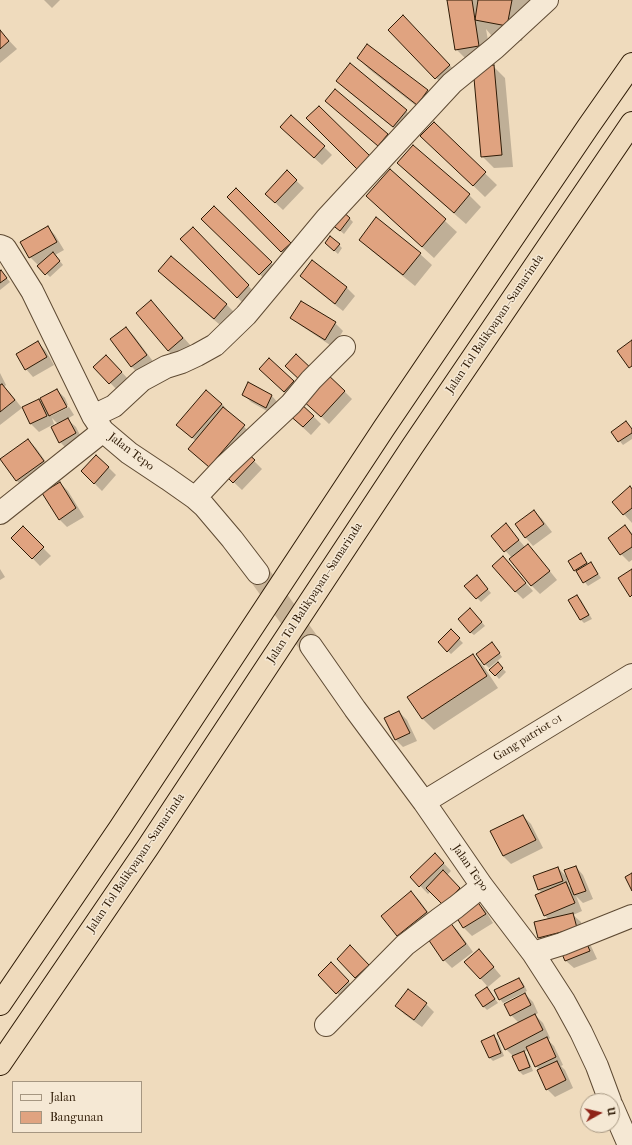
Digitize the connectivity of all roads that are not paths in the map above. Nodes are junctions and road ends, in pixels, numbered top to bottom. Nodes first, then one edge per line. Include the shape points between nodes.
1 (547, 0) edge
2 (632, 64) edge
3 (632, 123) edge
4 (0, 246) edge
5 (344, 347) dead end
6 (98, 423) junction
7 (195, 498) junction
8 (0, 513) edge
9 (258, 573) tunnel mouth
10 (311, 646) tunnel mouth
11 (632, 674) edge
12 (424, 802) junction
13 (482, 886) junction
14 (632, 916) edge
15 (533, 953) junction
16 (0, 1004) edge
17 (326, 1025) dead end
18 (0, 1064) edge
19 (607, 1093) edge
20 (620, 1123) edge
21 (630, 1145) edge

1 - 6 street via 496,48 452,83 326,219 246,315 215,345 197,356 166,367 142,380
2 - 16 highway via 384,428 120,828
3 - 18 highway, Jalan Tol Balikpapan–Samarinda via 412,446 148,847
4 - 6 street, Jalan Tepo via 5,248 40,304
5 - 7 street via 291,404
6 - 7 street, Jalan Tepo via 129,453
6 - 8 street
7 - 9 street, Jalan Tepo via 228,534
10 - 12 street, Jalan Tepo
11 - 12 street, Gang patriot 01
12 - 13 street, Jalan Tepo
13 - 15 street, Jalan Tepo
13 - 17 street via 405,945
14 - 15 street
15 - 19 street, Jalan Tepo via 582,1032
20 - 21 street

